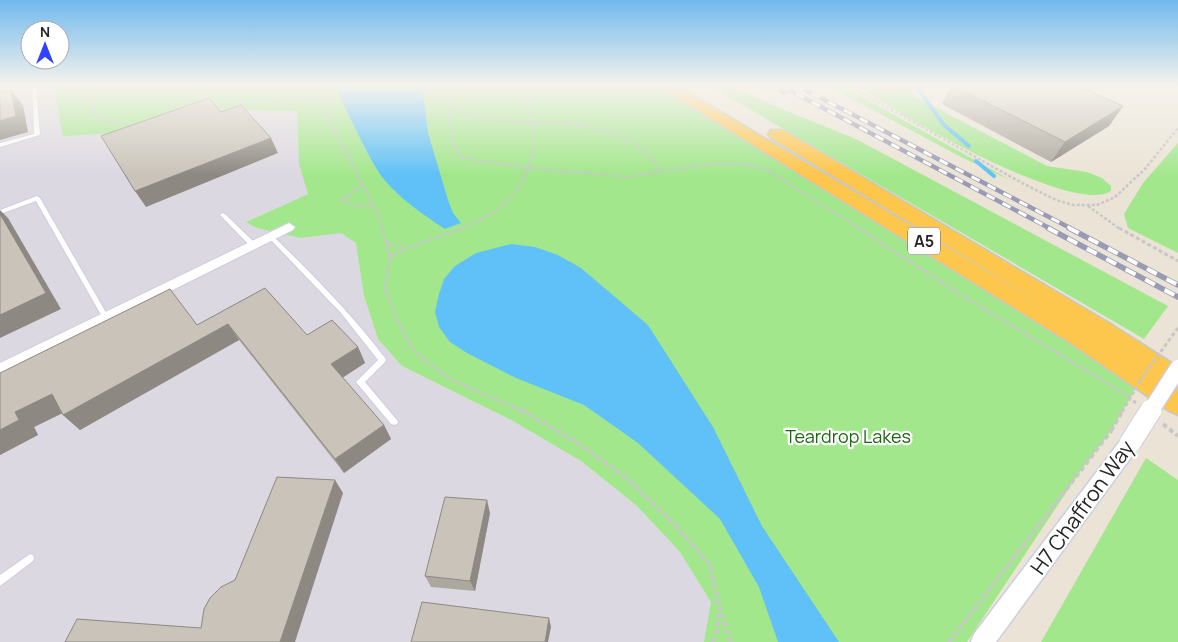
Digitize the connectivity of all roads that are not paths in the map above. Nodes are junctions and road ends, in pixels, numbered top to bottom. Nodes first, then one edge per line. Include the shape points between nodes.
1 (36, 115) edge
2 (714, 115) edge
3 (744, 115) edge
4 (0, 145) edge
5 (0, 212) edge
6 (223, 215) dead end
7 (289, 227) dead end
8 (270, 236) junction
9 (253, 245) junction
10 (106, 318) junction
11 (1178, 368) edge
12 (0, 370) edge
13 (1178, 379) edge
14 (1178, 404) edge
15 (394, 422) dead end
16 (30, 558) dead end
17 (0, 581) edge
18 (982, 642) edge

1 - 4 lane via 38,135
2 - 14 highway, A5 via 1071,333
3 - 13 highway, A5 via 858,181
5 - 10 lane via 37,198
6 - 9 lane
7 - 8 street
8 - 9 street
8 - 15 lane via 339,306 382,360 360,382
9 - 10 street
10 - 12 street
11 - 18 street, H7 Chaffron Way, bridge via 1130,443
16 - 17 lane

